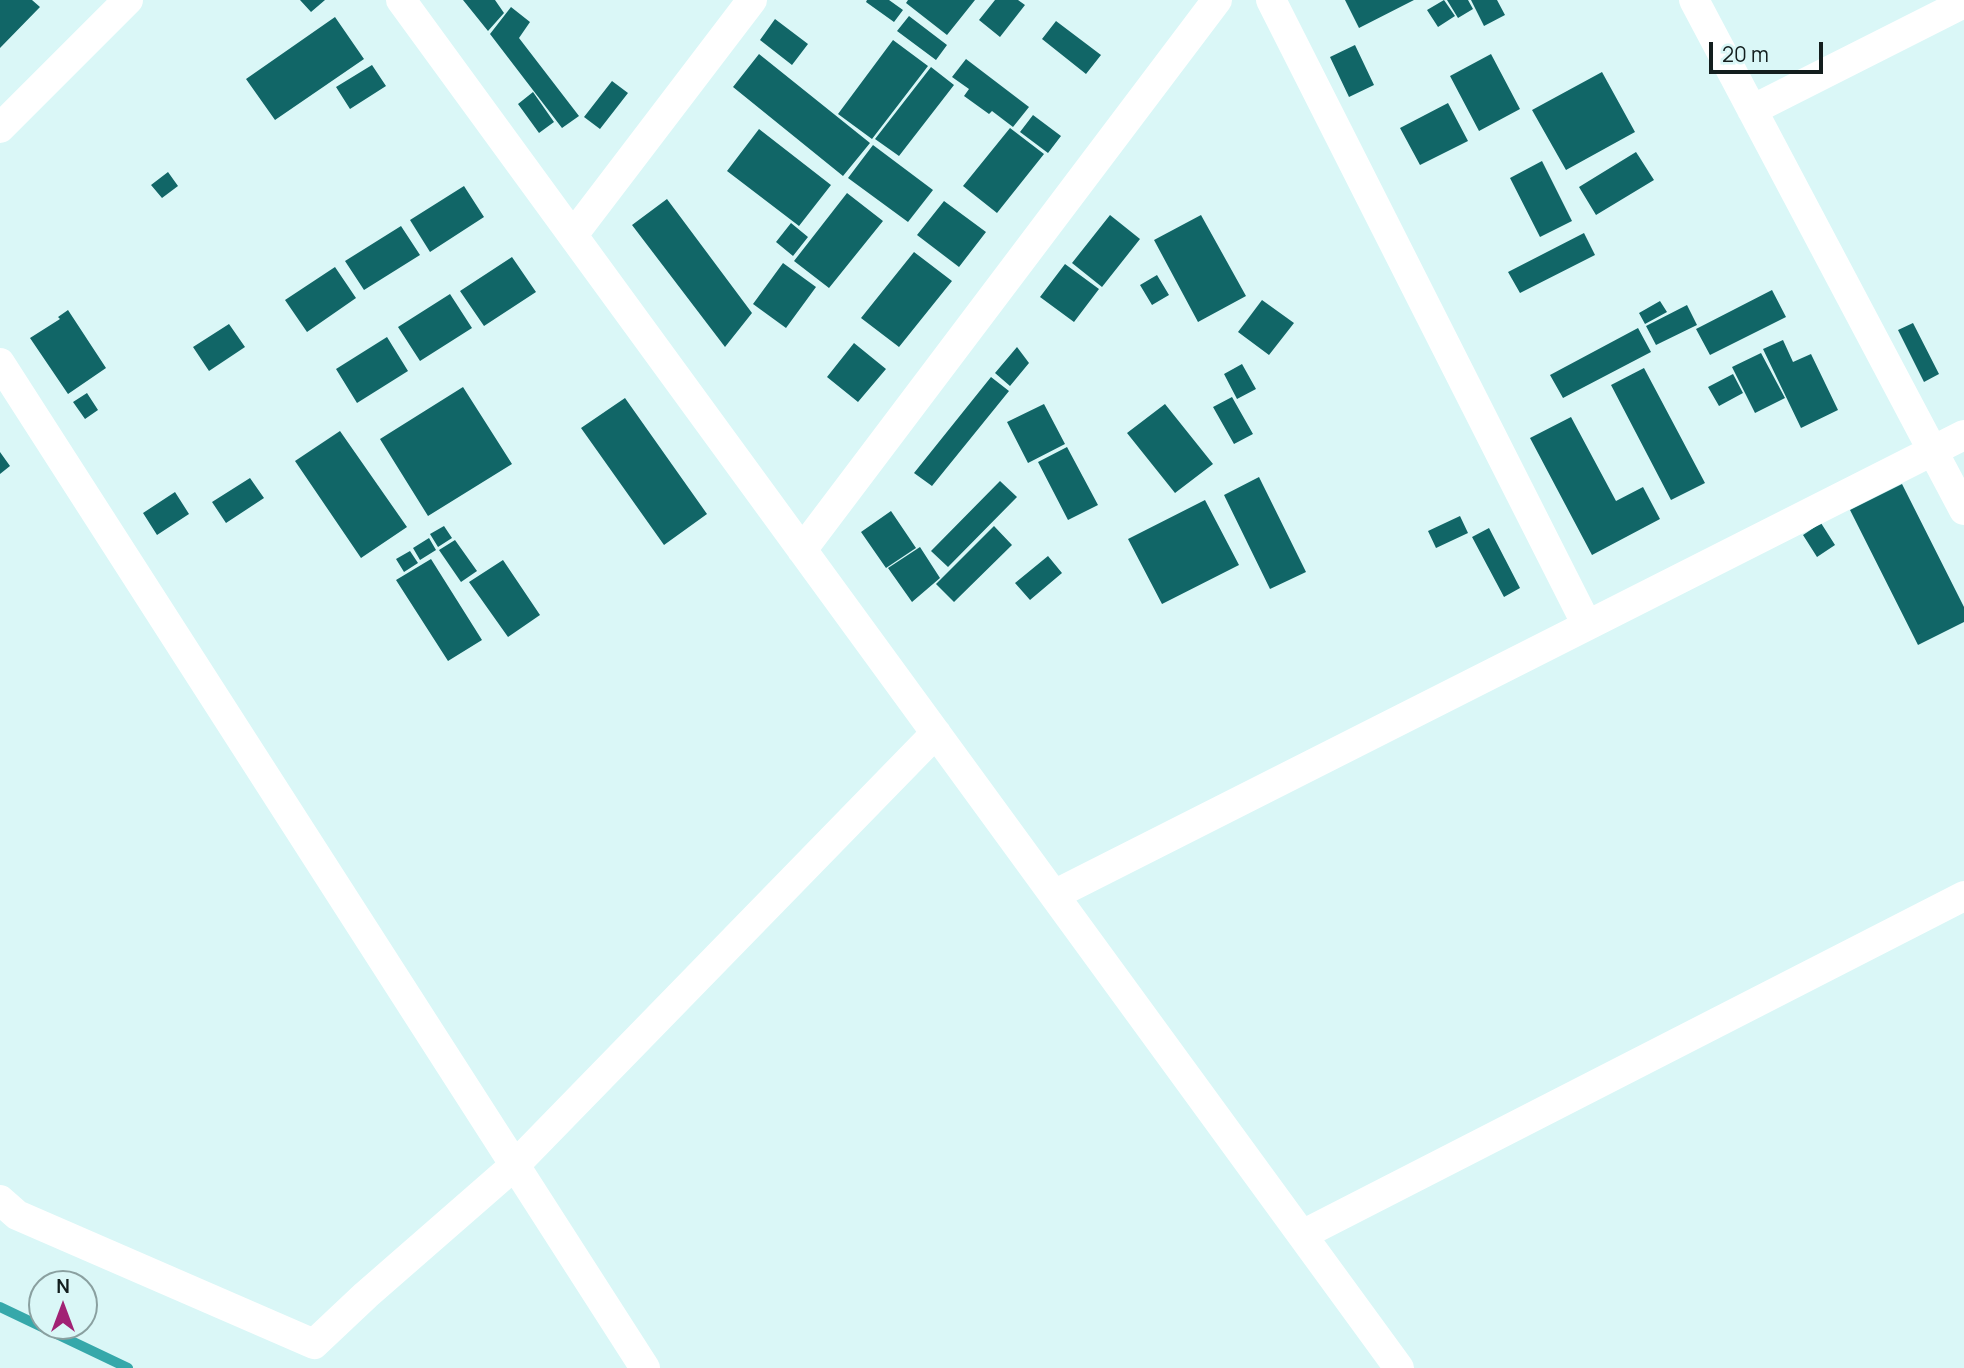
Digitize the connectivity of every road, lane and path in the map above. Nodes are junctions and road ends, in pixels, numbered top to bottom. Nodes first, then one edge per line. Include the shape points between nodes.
1 (128, 0) edge
2 (401, 0) edge
3 (752, 0) edge
4 (1217, 0) edge
5 (1270, 0) edge
6 (1694, 0) edge
7 (1964, 4) edge
8 (1752, 110) junction
9 (0, 128) edge
10 (573, 235) junction
11 (0, 363) edge
12 (1964, 435) edge
13 (1932, 451) junction
14 (1964, 510) edge
15 (802, 550) junction
16 (1587, 625) junction
17 (936, 733) junction
18 (1054, 895) junction
19 (1964, 896) edge
20 (515, 1165) junction
21 (0, 1200) edge
22 (1302, 1235) junction
23 (646, 1368) edge
24 (1399, 1368) edge

1 - 9 street
2 - 10 street
3 - 10 street
4 - 15 street
5 - 16 street
6 - 8 street
7 - 8 street
8 - 13 street
10 - 15 street
11 - 20 street
12 - 13 street
13 - 14 street
13 - 16 street
15 - 17 street
16 - 18 street
17 - 18 street
17 - 20 street
18 - 22 street
19 - 22 street
20 - 21 street via 314,1344 17,1215
20 - 23 street
22 - 24 street

